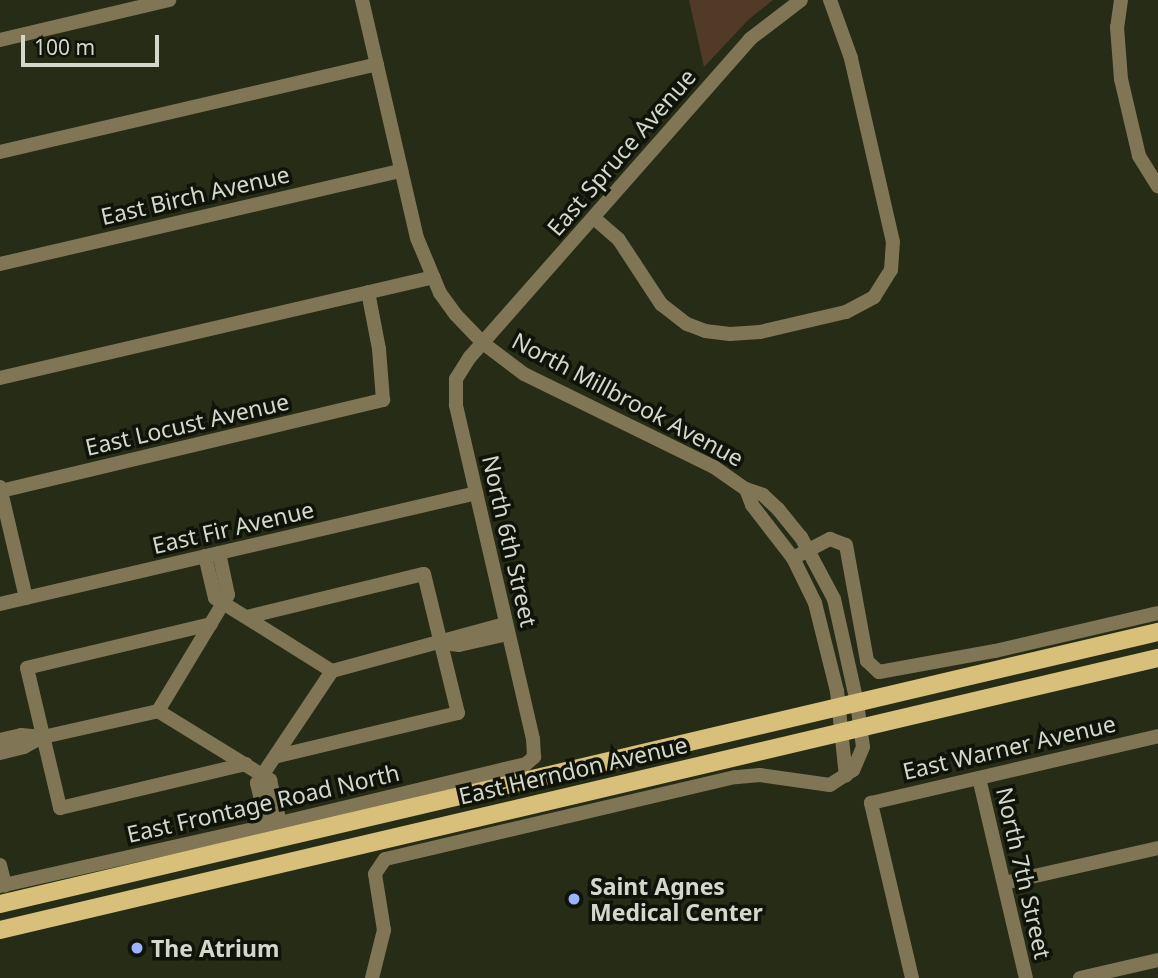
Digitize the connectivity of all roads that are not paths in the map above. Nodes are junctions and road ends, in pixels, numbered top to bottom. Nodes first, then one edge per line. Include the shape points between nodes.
1 (169, 0) edge
2 (362, 0) edge
3 (801, 0) edge
4 (830, 0) edge
5 (1121, 0) edge
6 (0, 40) edge
7 (377, 64) junction
8 (0, 152) edge
9 (401, 171) junction
10 (1158, 186) edge
11 (594, 218) junction
12 (0, 264) edge
13 (433, 277) junction
14 (368, 292) junction
15 (483, 343) junction
16 (0, 378) edge
17 (0, 489) edge
18 (746, 489) junction
19 (476, 493) junction
20 (808, 549) junction
21 (212, 555) junction
22 (793, 558) junction
23 (26, 598) junction
24 (0, 604) edge
25 (223, 604) junction
26 (1158, 613) edge
27 (247, 617) junction
28 (211, 624) junction
29 (506, 629) junction
30 (1158, 632) edge
31 (441, 643) junction
32 (1158, 658) edge
33 (332, 671) junction
34 (848, 705) junction
35 (158, 711) junction
36 (861, 727) junction
37 (842, 732) junction
38 (1158, 736) edge
39 (43, 737) junction
40 (0, 740) edge
41 (0, 753) edge
42 (277, 756) junction
43 (534, 757) joint
44 (246, 764) junction
45 (262, 774) junction
46 (846, 776) junction
47 (979, 778) junction
48 (274, 825) junction
49 (1158, 848) edge
50 (0, 865) edge
51 (1004, 883) junction
52 (2, 885) edge
53 (0, 904) edge
54 (0, 930) edge
55 (1158, 960) edge
56 (372, 978) edge
57 (912, 978) edge
58 (1026, 978) edge
59 (1080, 978) edge

1 - 6 street
2 - 7 street, North Millbrook Avenue
3 - 11 street, East Spruce Avenue via 750,39
4 - 11 street via 850,58 892,243 891,270 874,297 846,312 760,332 705,331 661,304 619,240
5 - 10 street via 1117,43 1121,79 1139,156
7 - 8 street
7 - 9 street, North Millbrook Avenue
9 - 12 street, East Birch Avenue
9 - 13 street, North Millbrook Avenue via 417,238
11 - 15 street, East Spruce Avenue
13 - 14 street
13 - 15 street, North Millbrook Avenue via 456,315
14 - 16 street
14 - 17 street, East Locust Avenue via 383,400
15 - 18 street, North Millbrook Avenue via 524,374 714,467
15 - 19 street, North 6th Street via 460,370 454,393
17 - 23 street
18 - 20 street, North Millbrook Avenue via 769,500
18 - 22 street, North Millbrook Avenue via 752,505
19 - 21 street, East Fir Avenue
19 - 29 street, North 6th Street
20 - 22 street
20 - 26 street via 830,539 846,545 867,662 879,672 995,652
20 - 34 street, North Millbrook Avenue via 834,599
21 - 23 street, East Fir Avenue
21 - 25 street via 215,598
22 - 34 street, North Millbrook Avenue via 821,619
23 - 24 street, East Fir Avenue
25 - 27 street
25 - 28 street
27 - 31 street via 425,574
27 - 33 street
28 - 35 street
28 - 39 street via 27,668
29 - 31 street via 457,635
29 - 43 street, North 6th Street via 534,739
30 - 34 main road, East Herndon Avenue
31 - 33 street
31 - 42 street via 458,713
32 - 36 main road, East Herndon Avenue
33 - 42 street
34 - 36 street, North Millbrook Avenue
34 - 37 street, North Millbrook Avenue
34 - 53 main road, East Herndon Avenue
35 - 39 street
35 - 44 street
36 - 37 main road, East Herndon Avenue
36 - 46 street, North Millbrook Avenue via 861,755
37 - 46 street, North Millbrook Avenue
37 - 54 main road, East Herndon Avenue
38 - 47 street, East Warner Avenue
39 - 40 street via 21,735
39 - 41 street
39 - 44 street via 60,808
42 - 45 street
43 - 48 street, East Frontage Road North via 526,764
44 - 45 street
45 - 48 street via 270,780
46 - 56 street via 825,785 760,775 735,777 385,859 377,867 384,930
47 - 51 street, North 7th Street
47 - 57 street, East Warner Avenue via 872,803
48 - 52 street, East Frontage Road North
49 - 51 street
50 - 52 street
51 - 58 street, North 7th Street
55 - 59 street

